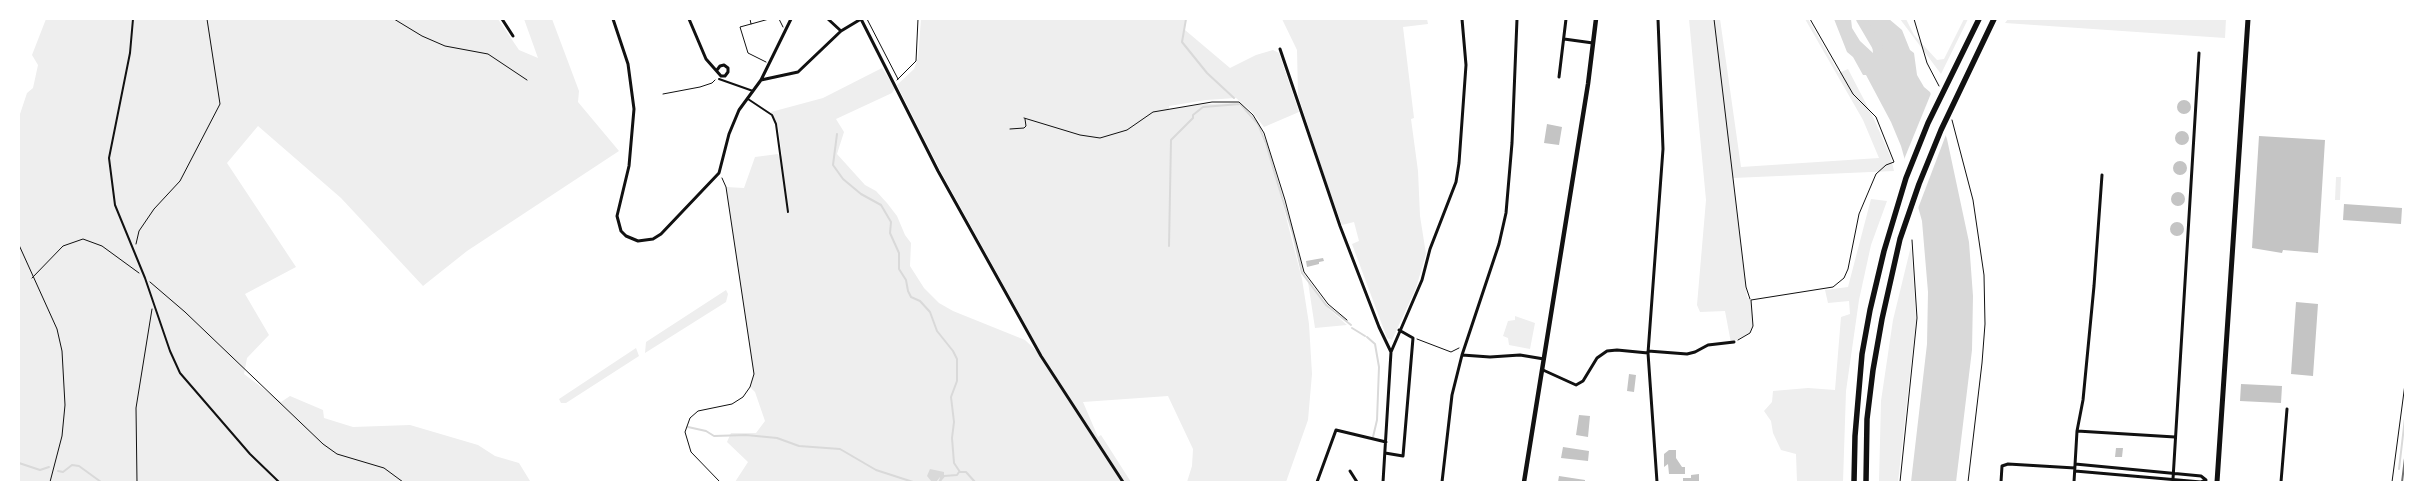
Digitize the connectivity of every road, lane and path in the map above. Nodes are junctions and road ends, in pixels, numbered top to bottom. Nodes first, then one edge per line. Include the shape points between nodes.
1 (133, 19) edge
2 (207, 19) edge
3 (394, 19) edge
4 (502, 19) edge
5 (614, 19) edge
6 (690, 19) edge
7 (750, 19) edge
8 (769, 19) edge
9 (778, 19) edge
10 (791, 19) edge
11 (828, 19) edge
12 (861, 19) edge
13 (867, 19) edge
14 (918, 19) edge
15 (1462, 19) edge
16 (1517, 19) edge
17 (1566, 19) edge
18 (1596, 19) edge
19 (1658, 19) edge
20 (1714, 19) edge
21 (1810, 19) edge
22 (1914, 19) edge
23 (1979, 19) edge
24 (1994, 19) edge
25 (2248, 19) edge
26 (752, 24) junction
27 (784, 30) junction
28 (841, 32) junction
29 (513, 36) dead end
30 (1564, 39) junction
31 (1594, 43) junction
32 (1280, 48) dead end
33 (2199, 53) dead end
34 (769, 63) junction
35 (717, 70) dead end
36 (1559, 77) dead end
37 (720, 79) dead end
38 (1935, 79) dead end
39 (527, 80) dead end
40 (715, 80) dead end
41 (761, 80) junction
42 (898, 80) junction
43 (894, 82) junction
44 (753, 91) junction
45 (663, 94) dead end
46 (748, 98) junction
47 (1954, 125) dead end
48 (1010, 128) dead end
49 (719, 173) junction
50 (2102, 175) dead end
51 (788, 212) dead end
52 (1912, 240) dead end
53 (19, 245) edge
54 (133, 249) junction
55 (32, 278) junction
56 (145, 278) junction
57 (1751, 300) junction
58 (153, 302) junction
59 (1347, 320) dead end
60 (1399, 330) junction
61 (1413, 338) junction
62 (1734, 342) joint
63 (1464, 346) junction
64 (1391, 352) junction
65 (1648, 352) junction
66 (1462, 355) junction
67 (1544, 359) junction
68 (1542, 370) junction
69 (2405, 384) edge
70 (2287, 409) dead end
71 (2077, 431) junction
72 (2175, 437) junction
73 (1386, 442) junction
74 (1385, 453) junction
75 (2075, 468) junction
76 (1350, 471) dead end
77 (2157, 471) junction
78 (2174, 473) junction
79 (2173, 479) junction
80 (2156, 480) edge
81 (50, 482) edge
82 (137, 482) edge
83 (279, 482) edge
84 (403, 482) edge
85 (720, 482) edge
86 (1123, 482) edge
87 (1317, 482) edge
88 (1357, 482) edge
89 (1383, 482) edge
90 (1442, 482) edge
91 (1524, 482) edge
92 (1657, 482) edge
93 (1854, 482) edge
94 (1866, 482) edge
95 (1900, 482) edge
96 (1968, 482) edge
97 (2001, 482) edge
98 (2074, 482) edge
99 (2217, 482) edge
100 (2282, 482) edge
101 (2392, 482) edge

1 - 54 lane via 130,53 109,158 113,195
2 - 54 path via 220,104 180,181 154,209 139,231
3 - 39 path via 445,46 488,54
4 - 29 street
5 - 49 street via 628,64 634,128 617,216 621,231 638,241 652,239
6 - 35 street via 706,59
7 - 26 path
8 - 26 path
9 - 27 path
10 - 27 street
11 - 28 street
12 - 28 street
12 - 43 street
13 - 42 path
14 - 42 path via 916,60
15 - 60 street via 1466,65 1456,182 1430,249 1422,280
16 - 63 street via 1506,213 1499,244
17 - 30 street
18 - 31 main road
19 - 65 street via 1663,149
20 - 57 path via 1746,287
21 - 57 path via 1853,94 1876,117 1894,162 1876,174 1859,214 1848,269 1840,283 1822,289
22 - 38 path
23 - 93 highway via 1924,132 1894,216 1876,280 1862,354
24 - 94 highway via 1952,104 1900,239 1873,370 1867,419
25 - 99 main road
26 - 34 path via 740,27 748,53
27 - 34 street
28 - 41 street via 798,72
30 - 31 street
30 - 36 street
31 - 67 main road
32 - 64 street via 1340,226
33 - 72 street
34 - 41 street
37 - 44 lane
40 - 45 path via 712,84
41 - 44 street
42 - 43 path
43 - 86 street via 938,171 1041,356
44 - 46 street
46 - 49 street via 733,125
46 - 51 lane via 772,116 776,124
47 - 96 path via 1980,234 1985,324
48 - 59 path via 1024,128 1026,118 1080,136 1100,138 1127,130 1153,112 1212,102 1239,102 1253,115 1264,133 1304,272 1328,304
49 - 85 path via 726,187 754,374 743,397 732,404 698,411 687,422 685,432 692,452
50 - 71 street via 2083,400
52 - 95 path via 1917,318
53 - 55 path
54 - 56 lane
55 - 56 path via 63,246 83,239 102,246
55 - 81 path via 56,328 62,351 65,405 62,436
56 - 58 lane
56 - 84 path via 185,312 322,444 337,454 384,468
57 - 62 path via 1753,326 1750,332
58 - 82 path via 136,408
58 - 83 lane via 180,373 250,454
60 - 61 street
60 - 64 street
61 - 63 path via 1451,352
61 - 74 street via 1403,456
62 - 65 street via 1708,345 1686,354
63 - 66 street
64 - 73 street
65 - 68 street via 1607,351 1597,358 1583,381 1576,385
65 - 92 street
66 - 67 street via 1520,355
66 - 90 street via 1452,395
67 - 68 main road
68 - 91 main road
69 - 101 path
70 - 100 street
71 - 72 street
71 - 75 street
72 - 78 street
73 - 74 street
73 - 87 street via 1336,430
74 - 89 street
75 - 77 street
75 - 80 street
75 - 97 street via 2012,464 2002,466
75 - 98 street
76 - 88 street
77 - 78 street
77 - 80 street
78 - 79 street
78 - 79 street via 2201,476 2206,480
79 - 80 street

